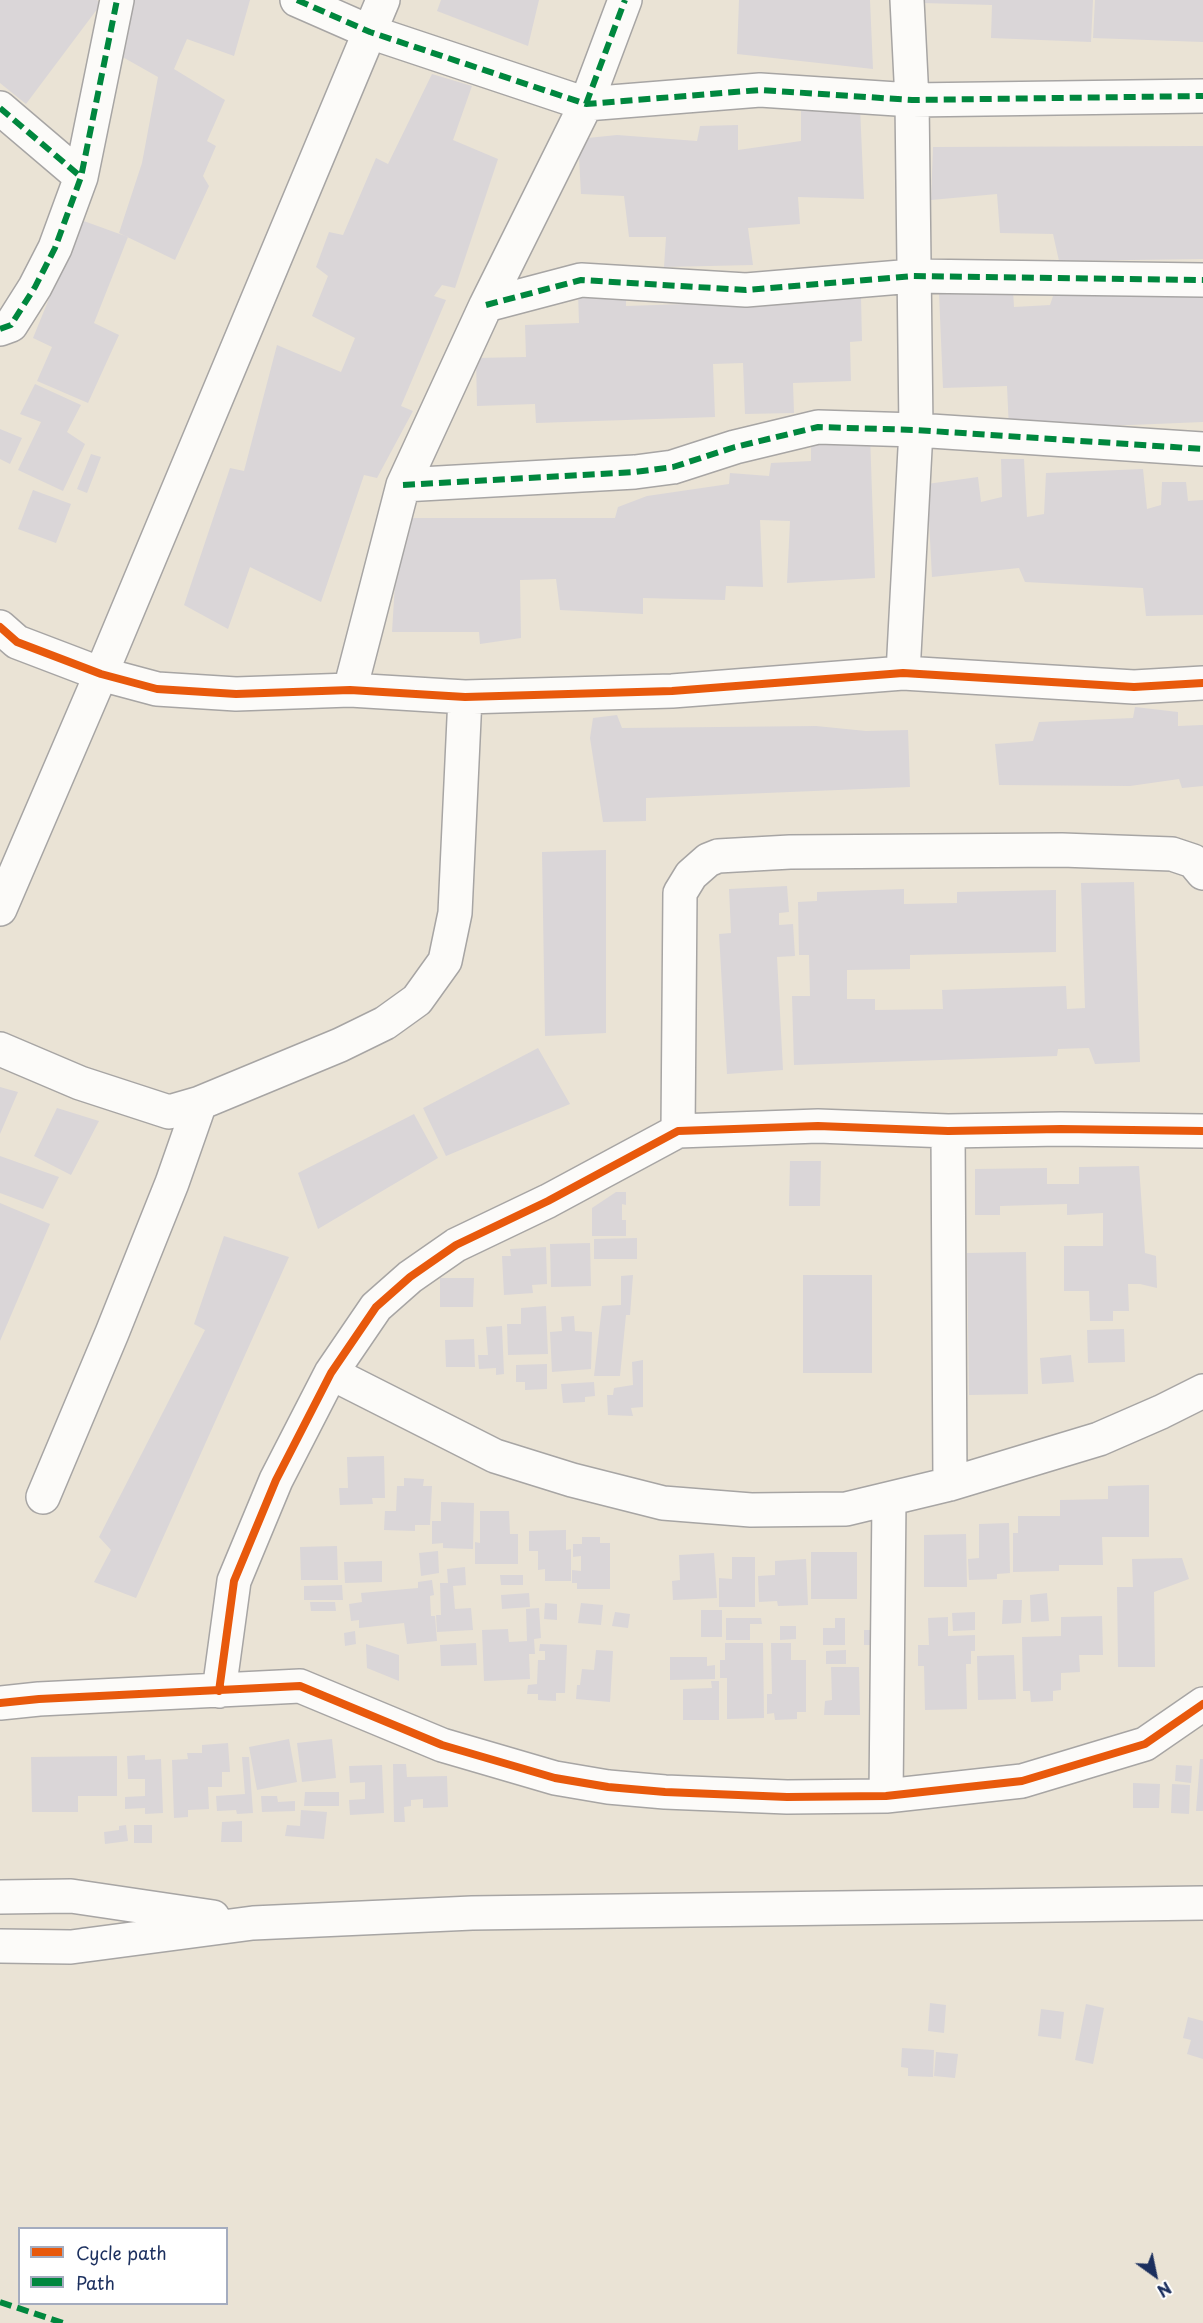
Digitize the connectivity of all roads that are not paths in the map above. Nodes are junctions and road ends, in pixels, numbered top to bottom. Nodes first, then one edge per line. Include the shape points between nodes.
1 (117, 0) edge
2 (297, 0) edge
3 (383, 0) edge
4 (625, 0) edge
5 (907, 0) edge
6 (370, 32) junction
7 (1203, 96) edge
8 (912, 100) junction
9 (586, 104) junction
10 (0, 108) edge
11 (81, 177) junction
12 (913, 276) junction
13 (1203, 280) edge
14 (486, 305) junction
15 (0, 329) edge
16 (916, 430) junction
17 (1203, 449) edge
18 (403, 485) junction
19 (0, 627) edge
20 (903, 673) junction
21 (101, 674) junction
22 (1203, 683) edge
23 (350, 690) junction
24 (465, 698) junction
25 (1203, 873) edge
26 (0, 909) edge
27 (0, 1049) edge
28 (200, 1103) junction
29 (678, 1131) junction
30 (948, 1131) junction
31 (1203, 1131) edge
32 (331, 1373) junction
33 (1203, 1390) edge
34 (950, 1484) junction
35 (43, 1497) dead end
36 (889, 1500) junction
37 (219, 1691) junction
38 (0, 1703) edge
39 (1203, 1704) edge
40 (886, 1796) junction
41 (0, 1897) edge
42 (1203, 1903) edge
43 (253, 1923) junction
44 (0, 1946) edge

1 - 11 street
2 - 6 street
3 - 6 street
4 - 9 street
5 - 8 street
6 - 9 street
6 - 21 street
7 - 8 street
8 - 9 street via 760,90
8 - 12 street
9 - 14 street
10 - 11 street
11 - 15 street via 55,248 35,287 11,326
12 - 13 street
12 - 14 street via 746,290 581,280
12 - 16 street
14 - 18 street
16 - 17 street
16 - 18 street via 818,427 673,467
16 - 20 street
18 - 23 street
19 - 21 street via 17,642
20 - 22 street via 1134,687
20 - 24 street via 672,691
21 - 23 street via 157,689 213,693
21 - 26 street
23 - 24 street
24 - 28 street via 455,913 445,961 417,1000 385,1023
25 - 29 street via 1193,861 1172,854 1062,850 790,852 718,856 708,860 691,875 680,893
27 - 28 street via 144,1106 169,1112
28 - 35 street via 168,1194
29 - 30 street via 818,1126
29 - 32 street via 447,1251 376,1307
30 - 31 street
30 - 34 street
32 - 36 street via 495,1456 663,1503 751,1510 846,1509
32 - 37 street via 276,1480 234,1581
33 - 34 street via 1099,1439
34 - 36 street
36 - 40 street
37 - 38 street
37 - 40 street via 300,1686 442,1746 555,1778 608,1787 787,1797
39 - 40 street via 1145,1744 1022,1781
41 - 43 street via 71,1896
42 - 43 street via 472,1913
43 - 44 street via 71,1947

